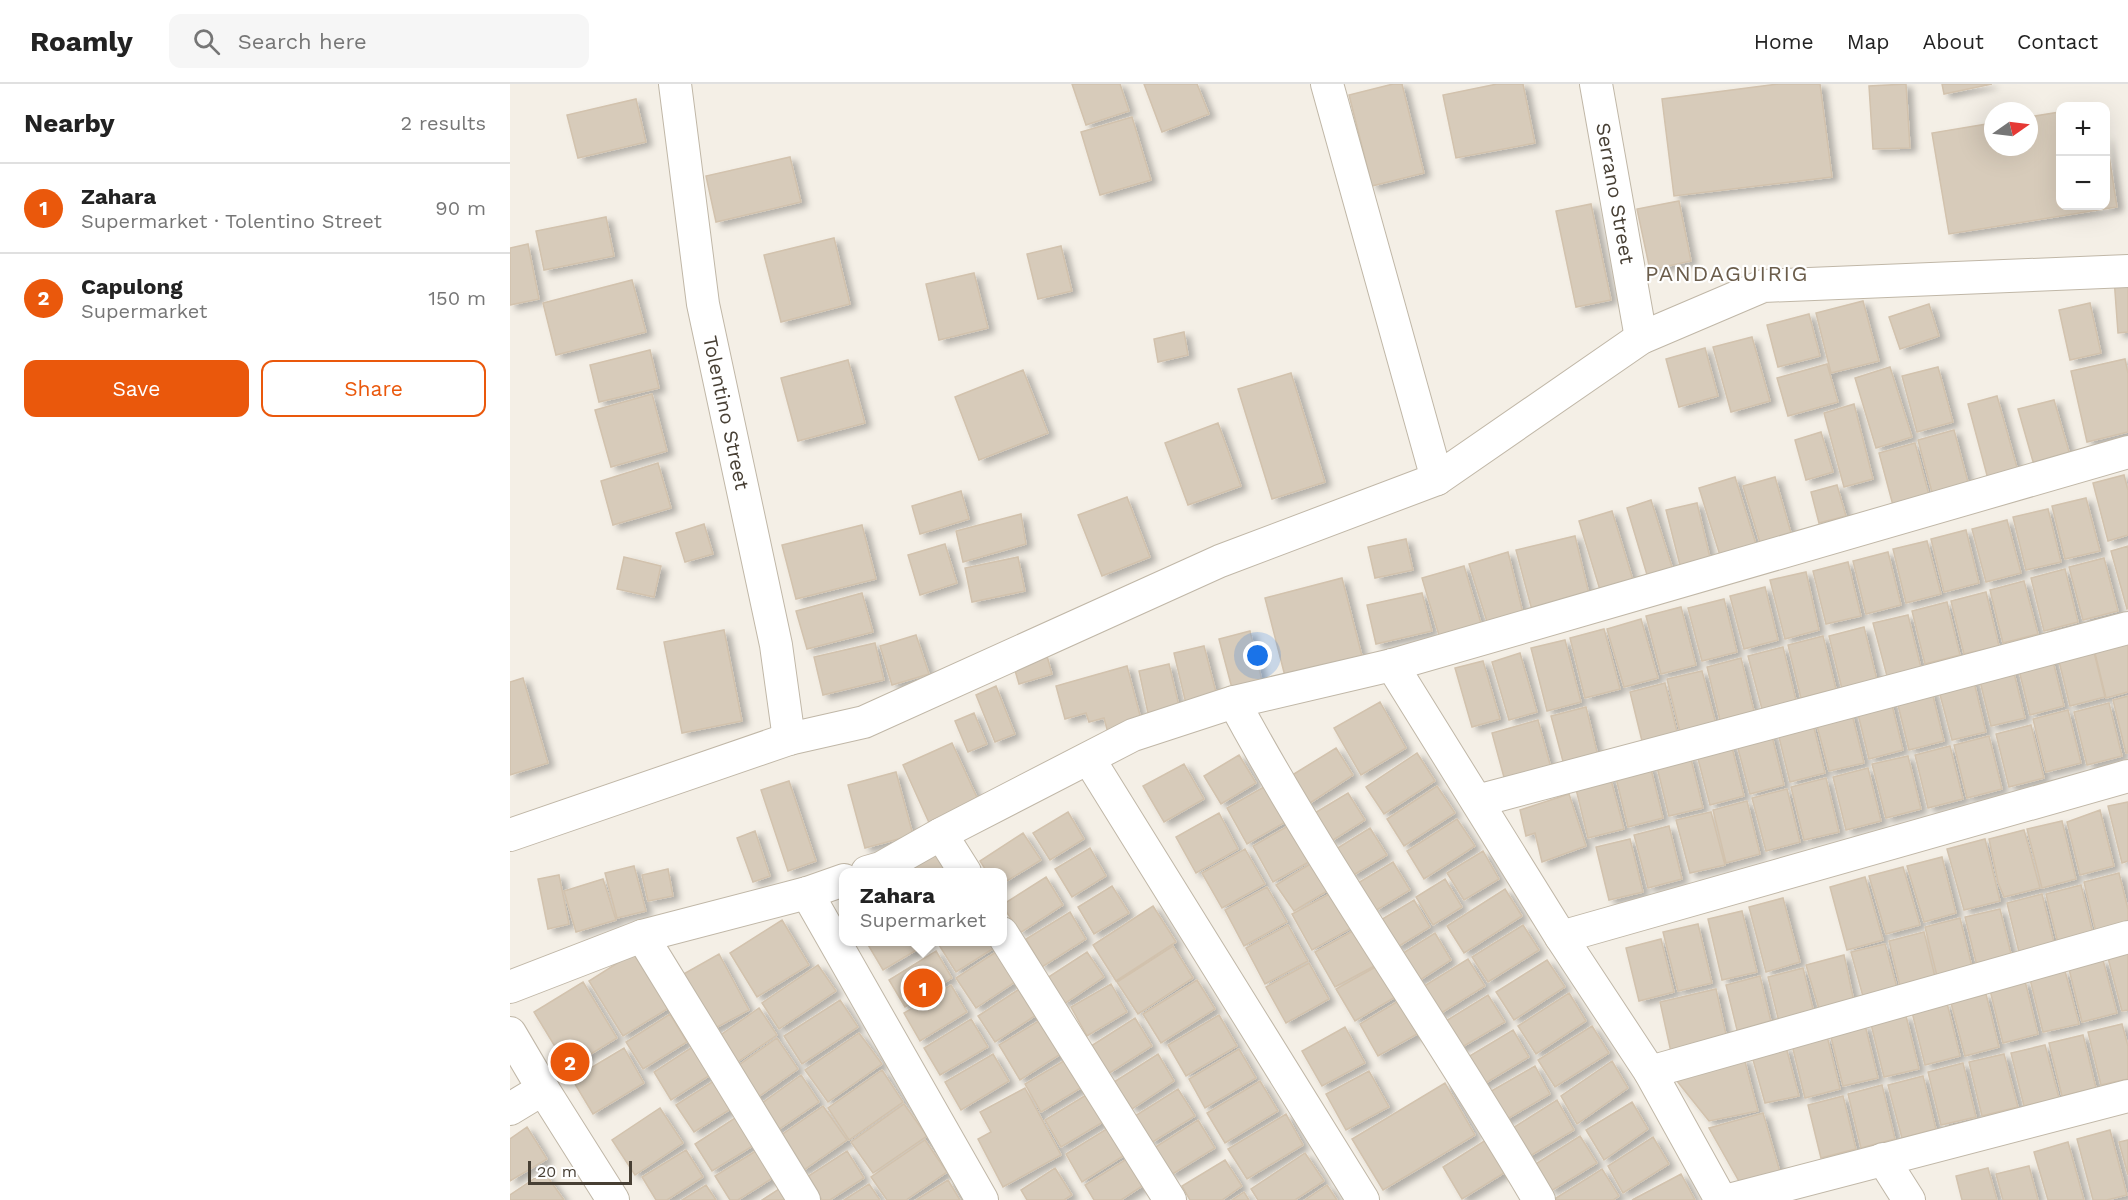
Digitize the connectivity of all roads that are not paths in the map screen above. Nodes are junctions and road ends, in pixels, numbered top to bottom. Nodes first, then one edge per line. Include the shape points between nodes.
1 (675, 84) edge
2 (1327, 84) edge
3 (1596, 84) edge
4 (2128, 271) edge
5 (1641, 338) junction
6 (2128, 452) edge
7 (1437, 479) junction
8 (2128, 628) edge
9 (1392, 665) junction
10 (1234, 702) junction
11 (789, 739) junction
12 (1089, 759) junction
13 (2128, 776) edge
14 (1477, 801) junction
15 (941, 834) junction
16 (510, 835) edge
17 (881, 868) edge
18 (962, 868) edge
19 (839, 881) edge
20 (807, 893) junction
21 (642, 936) junction
22 (1561, 936) junction
23 (2128, 937) edge
24 (1007, 941) edge
25 (510, 987) edge
26 (510, 1033) edge
27 (1650, 1072) junction
28 (543, 1089) junction
29 (2128, 1096) edge
30 (510, 1109) edge
31 (1883, 1159) junction
32 (613, 1200) edge
33 (804, 1200) edge
34 (982, 1200) edge
35 (1170, 1200) edge
36 (1363, 1200) edge
37 (1539, 1200) edge
38 (1721, 1200) edge
39 (1729, 1200) edge
40 (1909, 1200) edge

1 - 11 street, Tolentino Street via 703,304 776,645
2 - 7 street
3 - 5 street, Serrano Street
4 - 5 street via 1763,286
5 - 7 street
6 - 9 street
7 - 11 street via 1220,561 864,722
8 - 14 street
9 - 10 street
9 - 14 street
10 - 12 street via 1133,735
10 - 37 street via 1383,952
11 - 16 street
12 - 15 street
12 - 36 street
13 - 22 street
14 - 22 street
15 - 17 street
15 - 18 street
19 - 20 street
20 - 21 street
20 - 34 street
21 - 25 street
21 - 33 street
22 - 27 street
23 - 27 street
24 - 35 street
26 - 28 street
27 - 38 street
28 - 30 street
28 - 32 street
29 - 31 street
31 - 39 street
31 - 40 street

